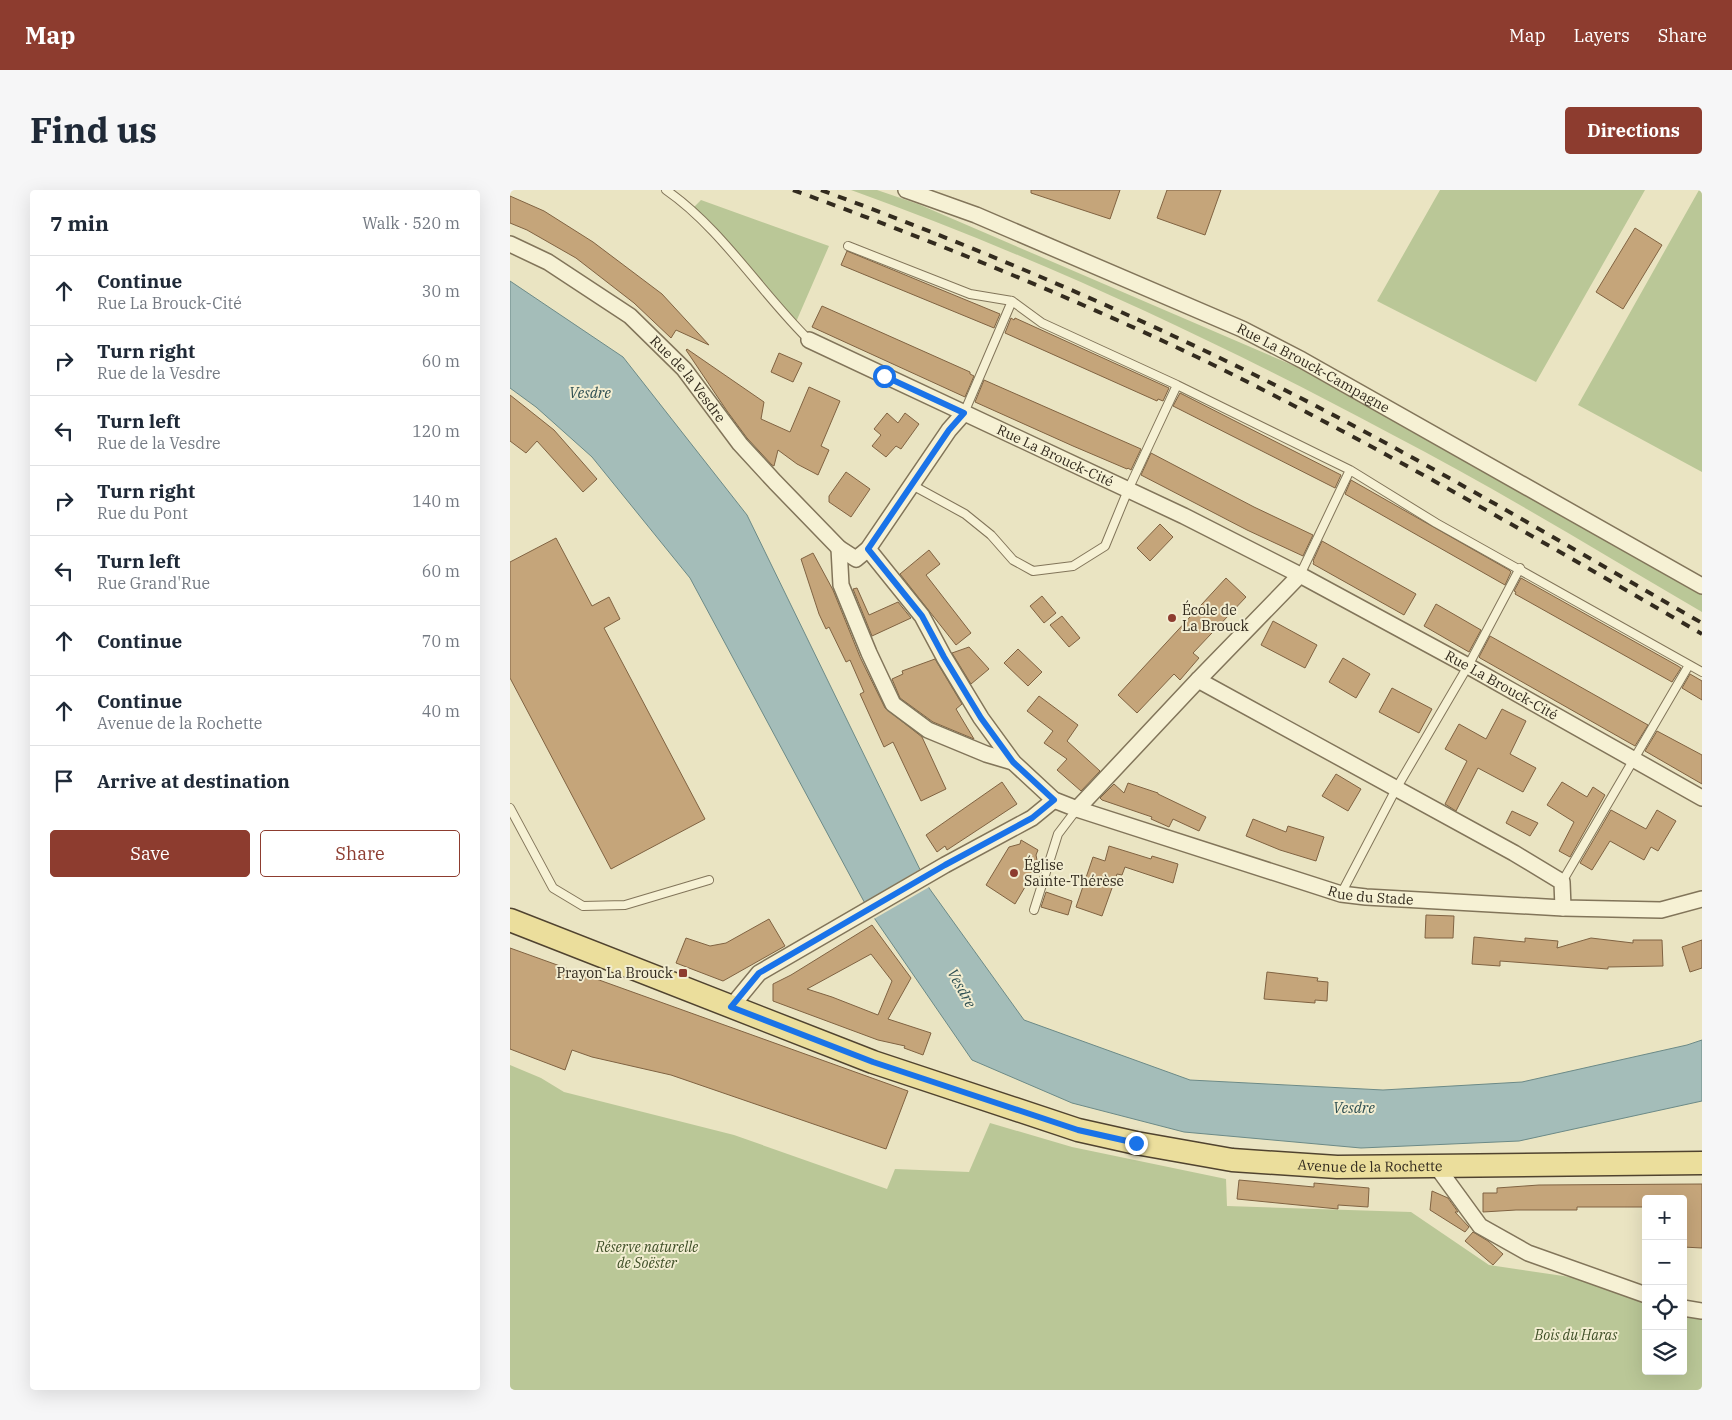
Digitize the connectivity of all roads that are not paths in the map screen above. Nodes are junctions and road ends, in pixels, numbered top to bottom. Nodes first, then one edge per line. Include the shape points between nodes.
1 (666, 190) edge
2 (906, 190) edge
3 (510, 244) edge
4 (848, 246) dead end
5 (1012, 301) junction
6 (809, 340) joint
7 (1177, 385) junction
8 (964, 413) junction
9 (1350, 470) junction
10 (912, 485) junction
11 (1128, 490) junction
12 (839, 548) junction
13 (868, 549) junction
14 (1520, 568) junction
15 (1300, 575) junction
16 (1702, 586) edge
17 (1690, 665) junction
18 (1468, 666) junction
19 (1702, 672) edge
20 (1198, 680) junction
21 (1634, 760) junction
22 (1013, 762) junction
23 (1396, 789) junction
24 (1702, 798) edge
25 (1054, 800) junction
26 (510, 808) edge
27 (1077, 810) junction
28 (709, 880) dead end
29 (1562, 882) junction
30 (1341, 894) junction
31 (1702, 899) edge
32 (1563, 908) junction
33 (1034, 910) dead end
34 (510, 920) edge
35 (731, 1007) junction
36 (1702, 1163) edge
37 (1437, 1167) junction
38 (1642, 1294) edge
39 (1687, 1309) edge
40 (1702, 1311) edge

1 - 6 lane via 706,226
2 - 16 street, Rue La Brouck-Campagne via 976,215 1242,329
3 - 12 street, Rue de la Vesdre via 548,262 630,316 684,369 740,444
4 - 5 lane via 970,294
5 - 7 lane via 1042,323
5 - 8 lane
6 - 8 street, Rue La Brouck-Cité
7 - 9 lane
7 - 11 lane
8 - 10 street
8 - 11 street, Rue La Brouck-Cité
9 - 14 lane via 1436,523
9 - 15 lane
10 - 11 lane via 965,514 991,535 1013,560 1033,571 1073,566 1105,546
10 - 13 street
11 - 15 street, Rue La Brouck-Cité
12 - 13 street, Rue de la Vesdre via 856,559
12 - 22 street via 841,585 893,704 928,730
13 - 22 street via 922,616 981,718
14 - 17 lane
14 - 18 lane
15 - 18 street, Rue La Brouck-Cité
15 - 20 street
17 - 19 lane
17 - 21 lane
18 - 21 street, Rue La Brouck-Cité
18 - 23 lane
20 - 23 street
20 - 27 street
21 - 24 street, Rue La Brouck-Cité
21 - 29 lane
22 - 25 street
23 - 29 street
23 - 30 lane
25 - 27 street, Rue du Stade
25 - 35 street via 1032,818 759,973
26 - 28 lane via 553,888 583,906 625,905
27 - 30 street, Rue du Stade
27 - 33 lane via 1058,834
29 - 32 street
30 - 32 street, Rue du Stade
31 - 32 street, Rue du Stade via 1661,910
34 - 35 main road, Avenue de la Rochette
35 - 37 main road, Avenue de la Rochette via 873,1062 1078,1130 1232,1160 1337,1168
36 - 37 main road, Avenue de la Rochette
37 - 38 street via 1480,1226 1528,1253
39 - 40 street

